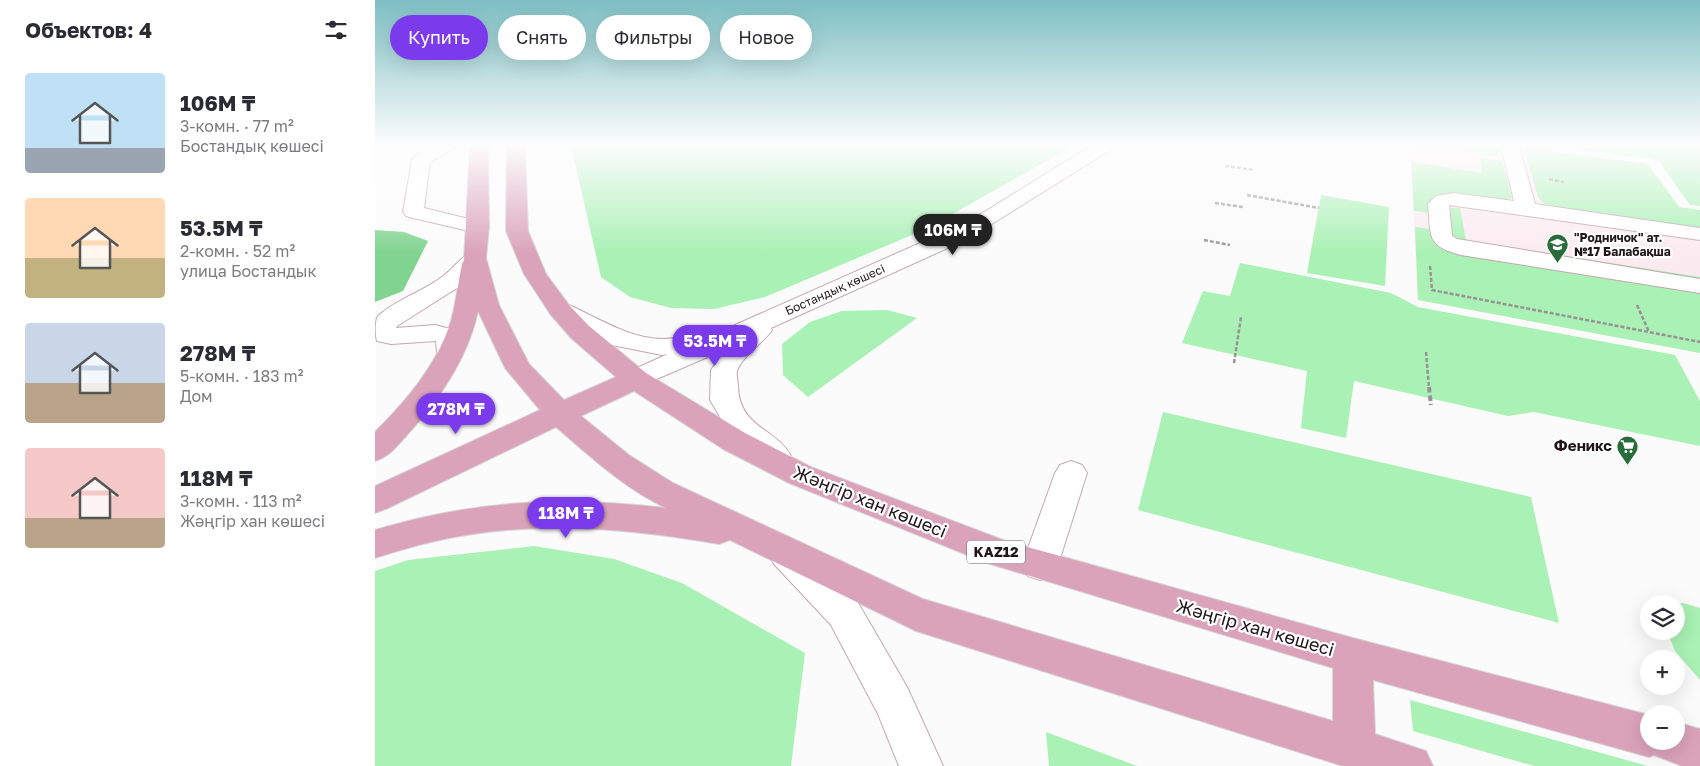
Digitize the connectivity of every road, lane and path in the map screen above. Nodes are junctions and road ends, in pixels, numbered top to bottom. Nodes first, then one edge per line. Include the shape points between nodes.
1 (418, 182) edge
2 (478, 182) edge
3 (516, 182) edge
4 (1047, 182) edge
5 (1519, 182) edge
6 (1247, 195) dead end
7 (1215, 203) dead end
8 (1243, 207) dead end
9 (1319, 208) dead end
10 (1526, 209) junction
11 (1700, 234) edge
12 (1204, 240) dead end
13 (477, 242) junction
14 (1449, 244) junction
15 (1231, 245) dead end
16 (1700, 286) edge
17 (561, 310) junction
18 (777, 317) junction
19 (1241, 317) dead end
20 (1700, 342) edge
21 (449, 352) junction
22 (1426, 352) dead end
23 (1234, 363) dead end
24 (636, 379) junction
25 (1431, 405) dead end
26 (560, 414) junction
27 (375, 450) edge
28 (1071, 473) dead end
29 (800, 475) junction
30 (375, 500) edge
31 (768, 543) junction
32 (375, 544) edge
33 (1040, 565) junction
34 (1353, 656) junction
35 (1640, 734) edge
36 (1685, 746) edge
37 (1354, 749) junction
38 (1700, 750) edge
39 (921, 766) edge
40 (1411, 766) edge

1 - 13 street via 413,212
2 - 13 main road
3 - 17 main road, Жәңгір хан көшесі / KAZ12 via 517,231 535,274
4 - 18 street, Бостандық көшесі via 953,237
5 - 10 street
6 - 9 path
7 - 8 path
10 - 11 street
10 - 14 street via 1443,200 1438,204 1442,238
12 - 15 path
13 - 21 main road via 462,322
13 - 21 street via 466,270 450,283 394,315 383,326 386,334 391,336 444,335 449,337
13 - 26 main road via 487,305 518,368
14 - 16 street
14 - 20 path via 1429,258 1432,290
17 - 18 street via 621,340 662,347 707,341
17 - 24 main road, Жәңгір хан көшесі / KAZ12 via 580,332
18 - 24 street
18 - 29 street via 747,339 724,370 724,400 744,432
19 - 23 path
21 - 27 main road via 444,365 407,418
22 - 25 path
24 - 26 main road
24 - 29 main road, Жәңгір хан көшесі / KAZ12 via 734,441
26 - 30 main road
26 - 31 main road via 618,463 662,492
28 - 33 street
29 - 33 main road, Жәңгір хан көшесі / KAZ12 via 999,553
31 - 32 main road via 675,522 622,516 511,515 449,524
31 - 37 main road via 916,614
31 - 39 street via 844,613 893,701
33 - 34 main road, Жәңгір хан көшесі / KAZ12
34 - 35 main road, Жәңгір хан көшесі / KAZ12
34 - 37 main road
36 - 38 main road
37 - 40 main road

